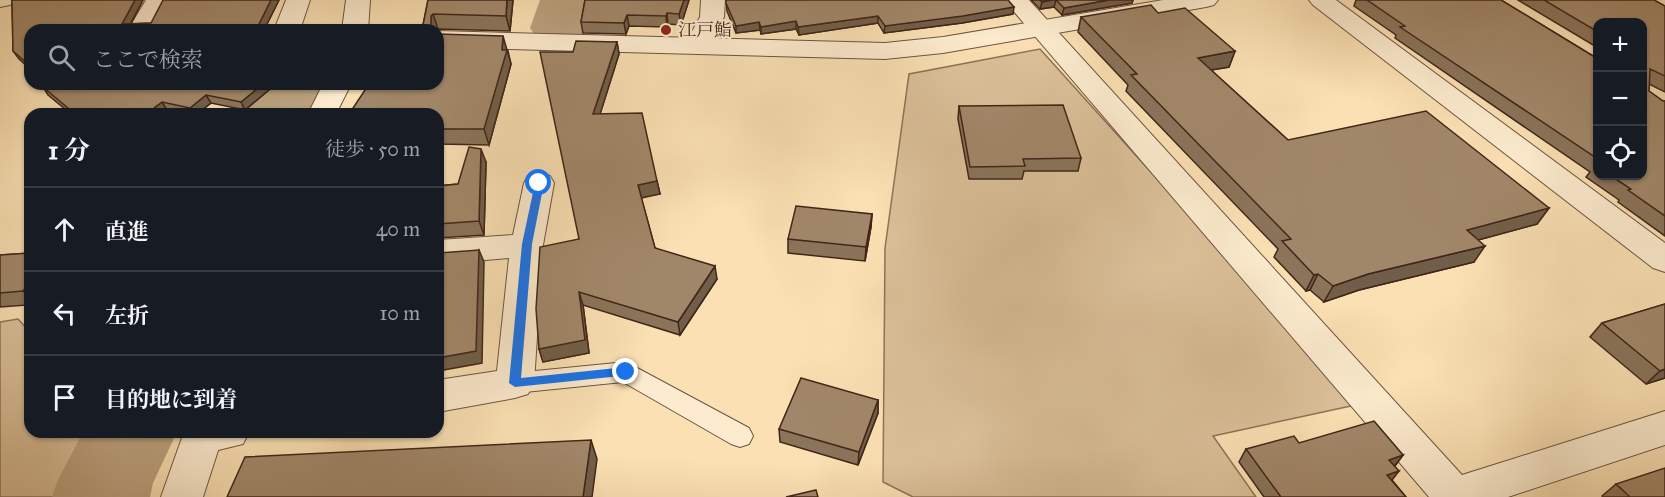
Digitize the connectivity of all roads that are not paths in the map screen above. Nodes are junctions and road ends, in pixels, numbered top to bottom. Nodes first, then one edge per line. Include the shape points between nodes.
1 (158, 0) edge
2 (298, 0) edge
3 (358, 0) edge
4 (713, 0) edge
5 (1016, 0) edge
6 (1206, 0) edge
7 (1320, 0) edge
8 (144, 24) edge
9 (289, 24) edge
10 (356, 24) edge
11 (1039, 27) junction
12 (444, 39) edge
13 (697, 46) junction
14 (334, 90) edge
15 (325, 108) edge
16 (539, 183) dead end
17 (527, 244) junction
18 (444, 251) edge
19 (1665, 260) edge
20 (515, 383) junction
21 (444, 395) edge
22 (740, 436) dead end
23 (1659, 436) edge
24 (210, 438) edge
25 (182, 497) edge
26 (1454, 497) edge

1 - 8 street
2 - 9 street
3 - 10 street
4 - 13 street via 712,17
5 - 11 street
6 - 11 street
7 - 19 street
11 - 13 street via 943,45 885,51
11 - 26 street
12 - 13 street
14 - 15 street
16 - 17 street
17 - 18 street
17 - 20 street
20 - 21 street
20 - 22 lane via 626,372
23 - 26 street
24 - 25 street

